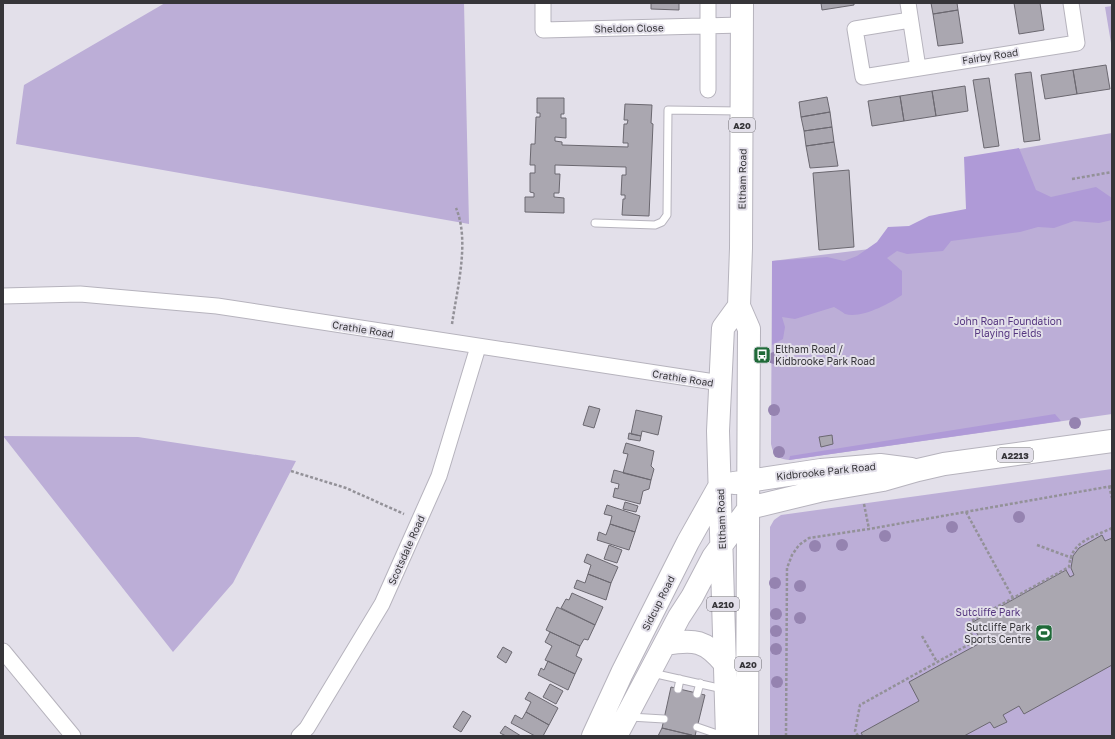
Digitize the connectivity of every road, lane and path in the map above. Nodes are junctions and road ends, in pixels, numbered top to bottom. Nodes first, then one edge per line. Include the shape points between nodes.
1 (543, 3) edge
2 (708, 3) edge
3 (742, 3) edge
4 (908, 3) edge
5 (1071, 3) edge
6 (910, 20) junction
7 (742, 25) junction
8 (708, 26) junction
9 (918, 68) junction
10 (708, 90) dead end
11 (742, 111) junction
12 (1112, 172) edge
13 (1072, 179) dead end
14 (456, 208) dead end
15 (595, 223) dead end
16 (3, 296) edge
17 (738, 306) junction
18 (450, 343) junction
19 (478, 347) junction
20 (721, 384) junction
21 (1112, 441) edge
22 (918, 470) junction
23 (290, 471) dead end
24 (734, 483) junction
25 (1110, 486) edge
26 (1112, 498) edge
27 (864, 504) dead end
28 (749, 508) junction
29 (966, 512) junction
30 (419, 521) junction
31 (1112, 528) edge
32 (869, 529) junction
33 (722, 544) junction
34 (1037, 545) dead end
35 (1071, 558) junction
36 (1013, 598) junction
37 (922, 636) dead end
38 (665, 644) junction
39 (3, 650) edge
40 (937, 662) junction
41 (725, 664) junction
42 (650, 673) junction
43 (680, 679) junction
44 (700, 683) junction
45 (678, 689) dead end
46 (726, 689) junction
47 (697, 694) dead end
48 (627, 716) junction
49 (664, 720) dead end
50 (697, 728) dead end
51 (73, 736) edge
52 (299, 736) edge
53 (593, 736) edge
54 (616, 736) edge
55 (723, 736) edge
56 (727, 736) edge
57 (747, 736) edge
58 (786, 736) edge
59 (858, 736) edge

1 - 8 street, Sheldon Close via 543,30
2 - 8 street
3 - 7 highway, Eltham Road / A20
4 - 6 street
5 - 9 street, Fairby Road via 1077,43
6 - 9 street
6 - 9 street, Fairby Road via 855,29 863,77
7 - 8 street, Sheldon Close
7 - 11 highway, Eltham Road / A20
8 - 10 street
11 - 15 lane via 668,110 667,215 662,222 655,225
11 - 17 highway, Eltham Road / A20
12 - 13 path
14 - 18 path via 461,220 463,238
16 - 18 street, Crathie Road via 80,294 217,306
17 - 20 highway, Eltham Road / A20 via 723,328
17 - 24 highway, Eltham Road / A20 via 749,329
18 - 19 street, Crathie Road
19 - 20 street, Crathie Road
19 - 30 street, Scotsdale Road via 439,476
20 - 24 highway, Eltham Road / A20 via 718,431
21 - 22 highway, Kidbrooke Park Road / A2213
22 - 24 highway, Kidbrooke Park Road / A2213 via 880,465 821,470
22 - 28 highway, Kidbrooke Park Road / A2213 via 883,480 819,491
23 - 30 path via 346,488
24 - 28 highway, Eltham Road / A20
24 - 33 highway, Eltham Road / A20
24 - 53 highway, Sidcup Road / A20 via 688,542
25 - 26 path
25 - 29 path
27 - 32 path
28 - 33 highway
28 - 57 highway, Eltham Road / A20
29 - 32 path
29 - 36 path
30 - 52 street, Scotsdale Road via 382,604 307,728
31 - 35 path via 1079,545
32 - 58 path via 809,538 792,554 788,568
33 - 38 highway
33 - 41 highway, Eltham Road / A210
34 - 35 path
35 - 36 path via 1069,567
36 - 40 path via 966,624 975,641
37 - 40 path
38 - 41 highway via 696,642 707,645
38 - 42 highway
39 - 51 street
40 - 59 path via 860,705 856,731
41 - 46 highway, Eltham Road / A210
42 - 43 lane
42 - 48 highway
43 - 44 lane
43 - 45 lane
44 - 46 lane
44 - 47 lane
46 - 56 highway, Eltham Road / A210
48 - 49 lane
48 - 54 highway
50 - 55 lane

